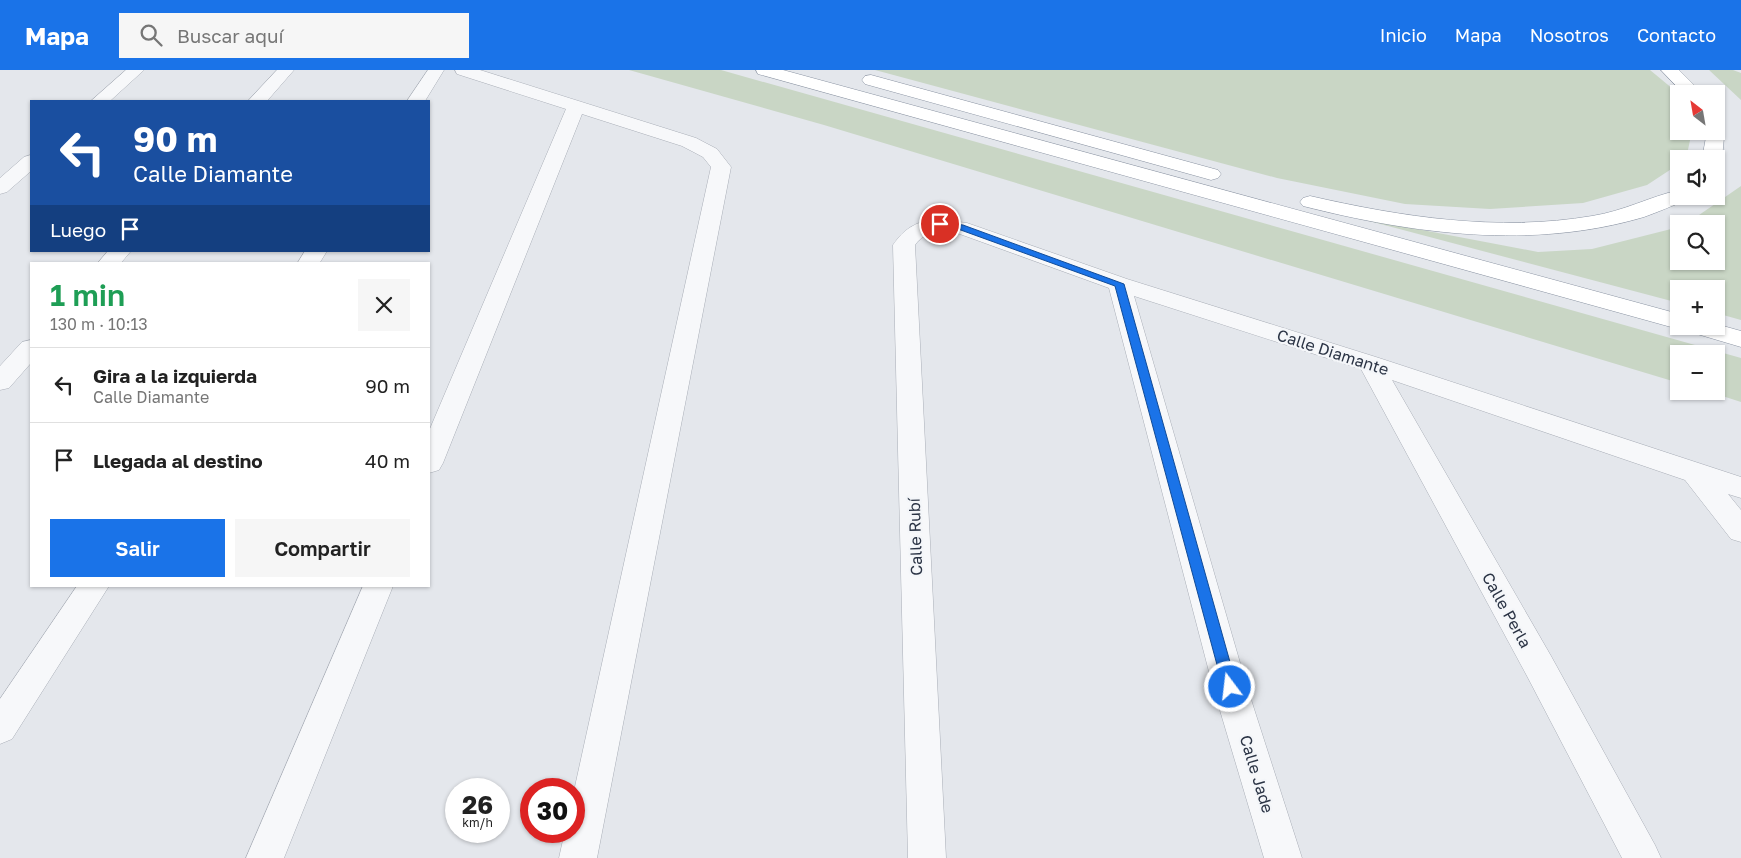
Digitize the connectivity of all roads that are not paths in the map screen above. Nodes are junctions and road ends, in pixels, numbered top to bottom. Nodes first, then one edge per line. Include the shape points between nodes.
1 (136, 70) edge
2 (286, 70) edge
3 (436, 70) edge
4 (462, 70) edge
5 (764, 70) edge
6 (833, 70) edge
7 (1669, 70) edge
8 (1685, 85) edge
9 (101, 100) edge
10 (258, 100) edge
11 (417, 100) edge
12 (576, 106) junction
13 (30, 162) edge
14 (0, 188) edge
15 (1670, 200) edge
16 (924, 226) joint
17 (119, 252) edge
18 (110, 262) edge
19 (1120, 284) junction
20 (1670, 320) edge
21 (1725, 334) edge
22 (1741, 339) edge
23 (30, 349) edge
24 (1370, 364) junction
25 (0, 382) edge
26 (430, 461) edge
27 (1695, 473) junction
28 (1741, 488) edge
29 (1741, 531) edge
30 (93, 587) edge
31 (378, 587) edge
32 (0, 728) edge
33 (265, 858) edge
34 (578, 858) edge
35 (927, 858) edge
36 (1283, 858) edge
37 (1642, 858) edge

1 - 9 street
2 - 10 street
3 - 11 street
4 - 12 street
5 - 20 highway
6 - 15 highway via 1312,203 1398,220 1486,228 1567,226 1634,214
7 - 8 highway
12 - 26 street
12 - 34 street via 689,142 710,153 721,167
13 - 14 street
16 - 19 street, Calle Diamante via 960,227
16 - 35 street, Calle Rubí via 911,234 904,245
17 - 18 street
19 - 24 street, Calle Diamante
19 - 36 street, Calle Jade via 1230,687
21 - 22 highway
23 - 25 street
24 - 27 street, Calle Diamante
24 - 37 street, Calle Perla
27 - 28 street, Calle Diamante
27 - 29 street
30 - 32 street
31 - 33 street

